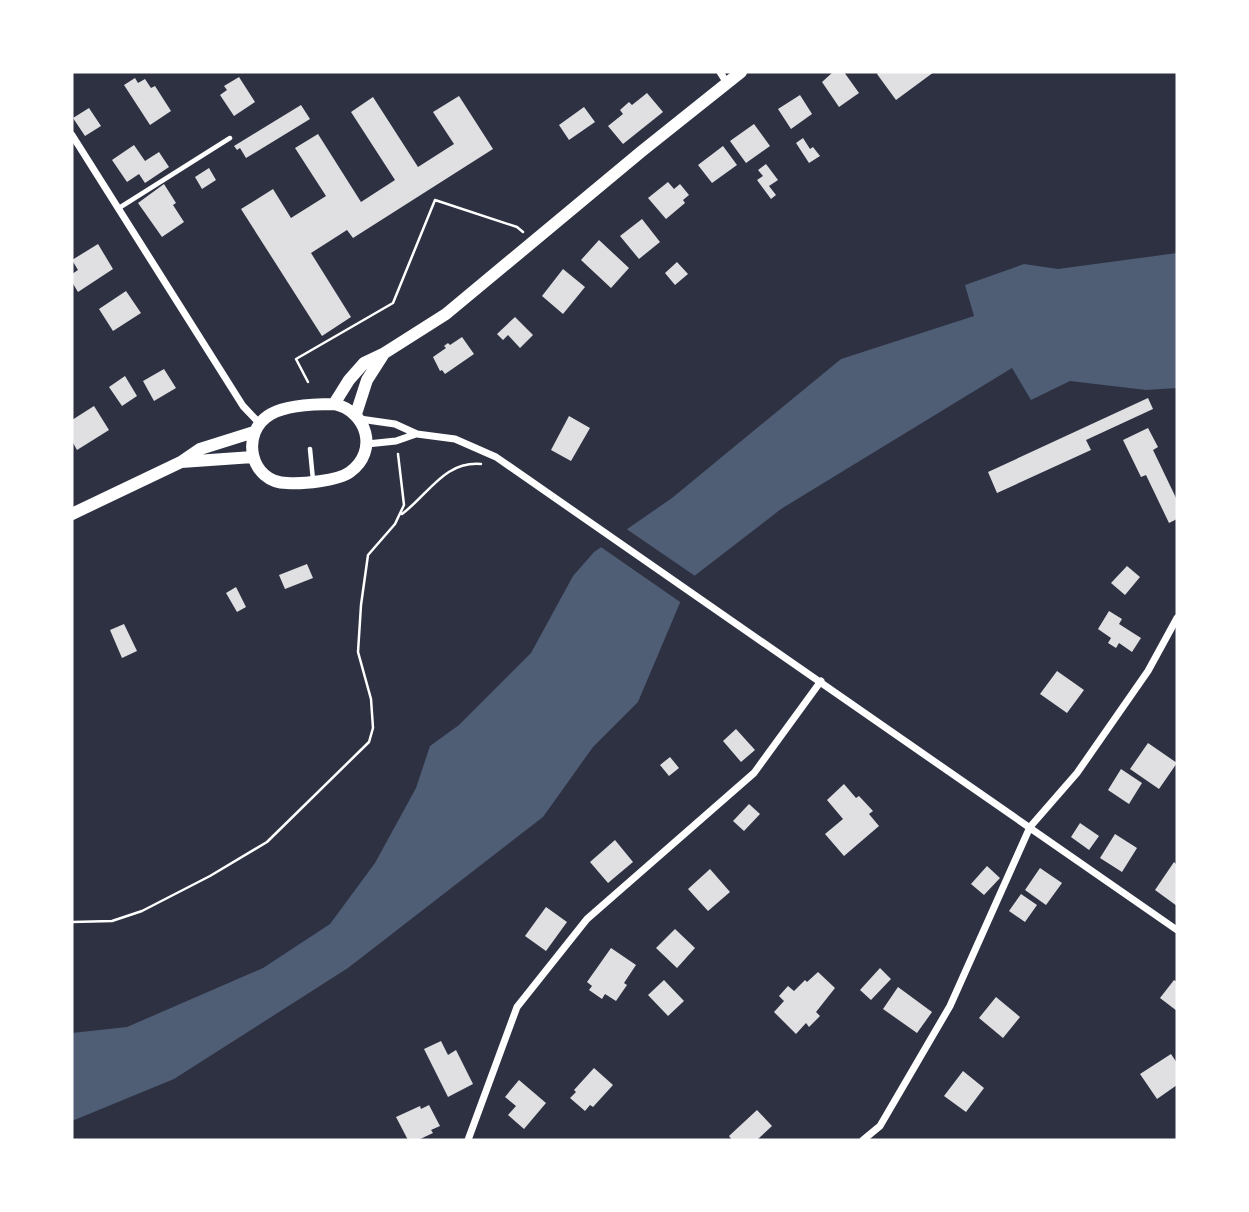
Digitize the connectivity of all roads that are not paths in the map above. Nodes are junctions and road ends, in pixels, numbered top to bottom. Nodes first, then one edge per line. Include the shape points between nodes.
1 (719, 72) edge
2 (741, 72) edge
3 (727, 83) junction
4 (72, 135) edge
5 (230, 138) dead end
6 (119, 208) junction
7 (383, 355) junction
8 (334, 404) junction
9 (358, 416) junction
10 (257, 428) junction
11 (417, 434) junction
12 (367, 444) junction
13 (310, 449) dead end
14 (253, 457) junction
15 (181, 462) junction
16 (313, 481) junction
17 (72, 514) edge
18 (1177, 618) edge
19 (821, 681) junction
20 (1030, 827) junction
21 (1177, 930) edge
22 (468, 1140) edge
23 (863, 1140) edge

1 - 3 street
2 - 3 main road
3 - 7 main road via 446,314
4 - 6 street
5 - 6 lane
6 - 10 street
7 - 8 main road via 364,363
7 - 9 main road via 364,386
8 - 9 main road
8 - 10 main road via 278,411
9 - 11 street
9 - 12 main road
10 - 14 main road
10 - 15 main road via 200,449
11 - 12 street
11 - 19 street via 448,437 478,447
12 - 16 main road via 349,473
13 - 16 lane
14 - 15 main road
14 - 16 main road via 263,474 275,481
15 - 17 main road
18 - 20 street via 1148,671 1077,773
19 - 20 street
19 - 22 street via 754,773 587,919 517,1007
20 - 21 street
20 - 23 street via 950,1006 880,1126

